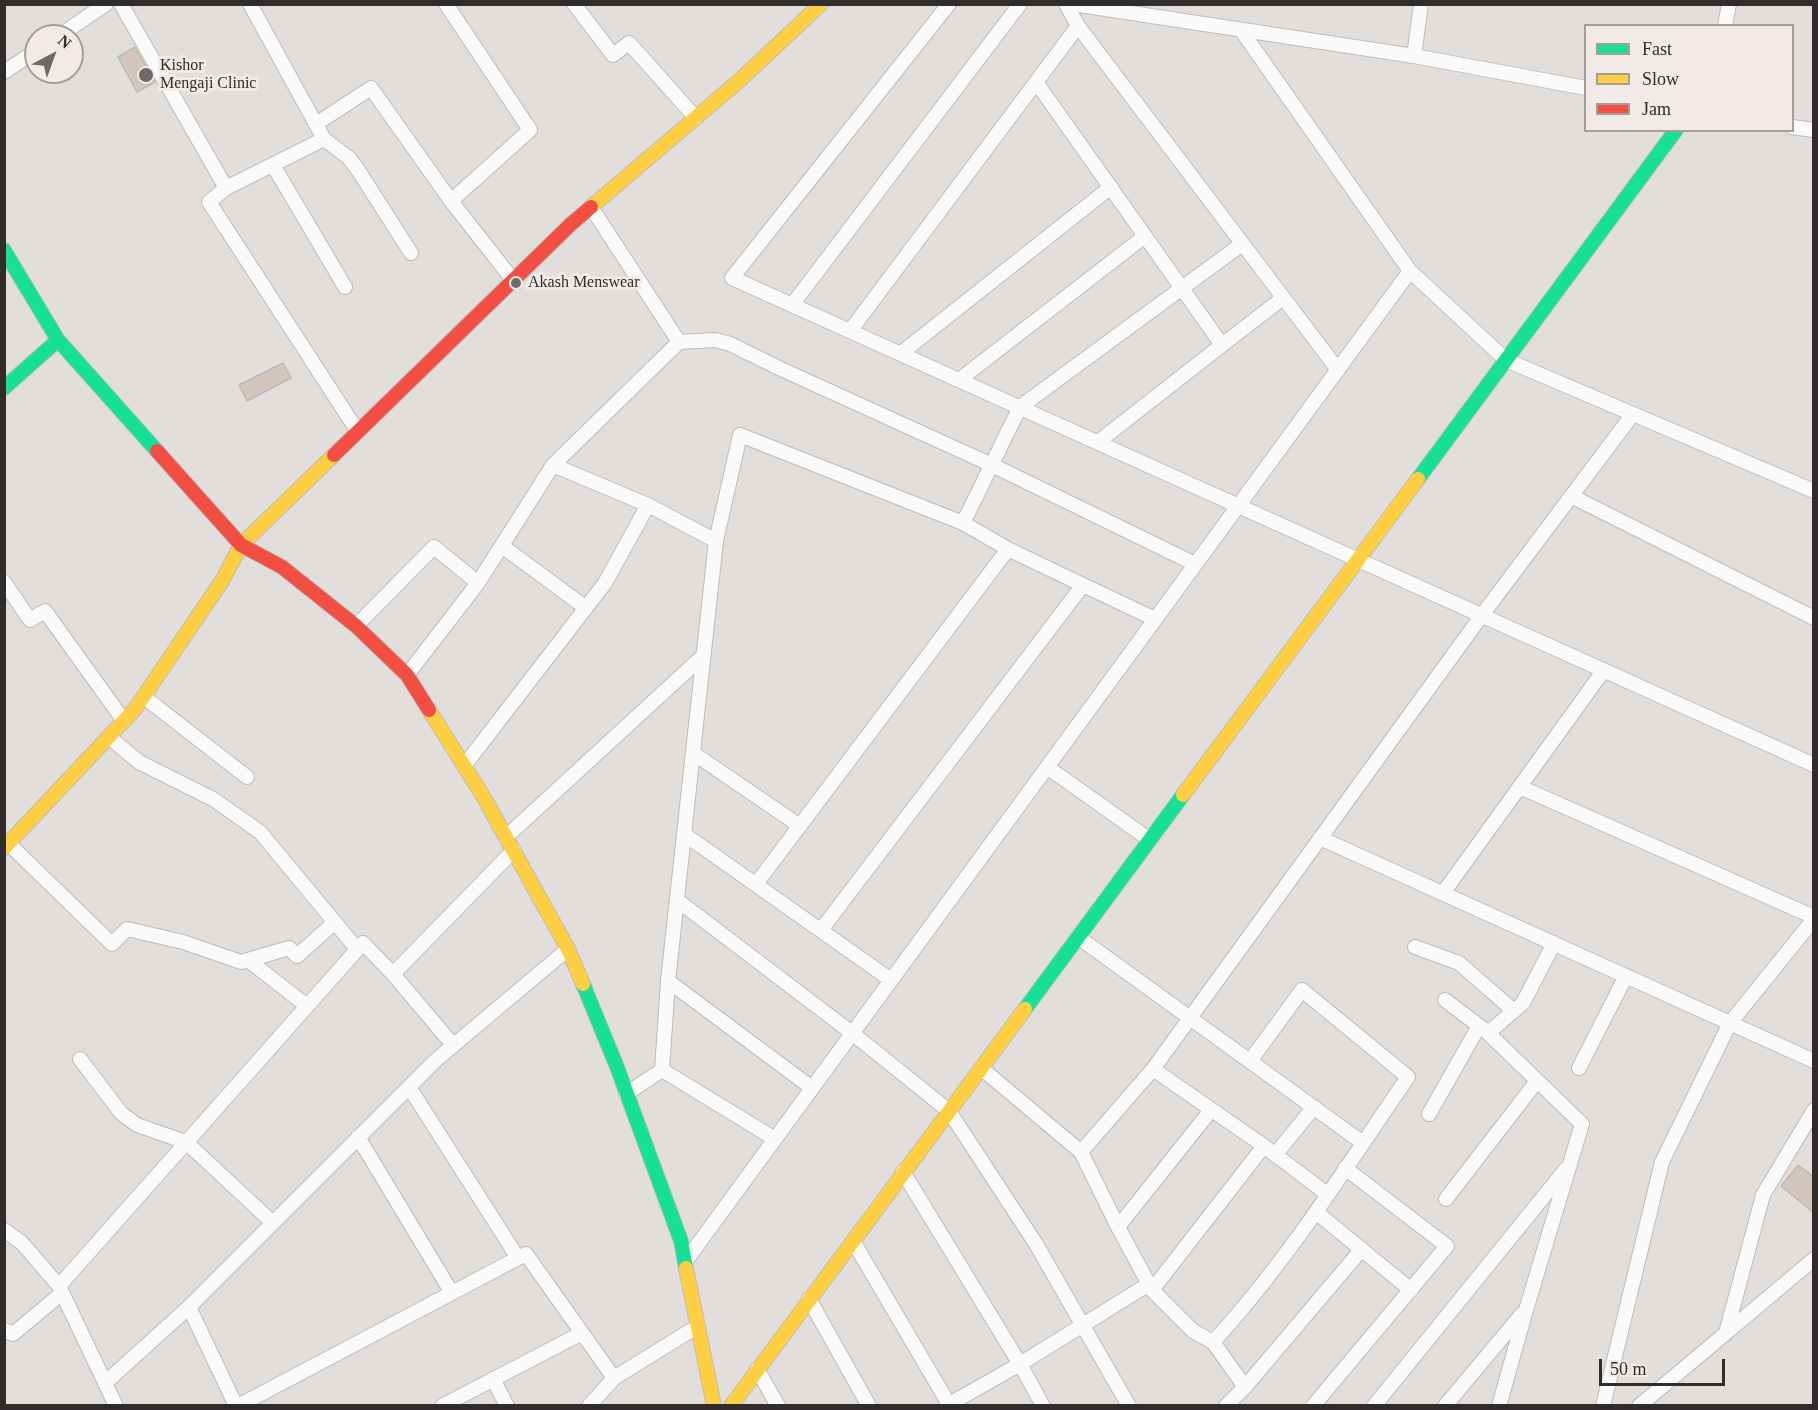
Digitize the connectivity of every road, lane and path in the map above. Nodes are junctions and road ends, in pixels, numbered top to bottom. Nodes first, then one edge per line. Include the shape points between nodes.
1 (106, 4) edge
2 (120, 4) edge
3 (250, 4) edge
4 (446, 4) edge
5 (574, 4) edge
6 (821, 4) edge
7 (949, 4) edge
8 (1020, 4) edge
9 (1066, 4) edge
10 (1073, 4) edge
11 (1421, 4) edge
12 (1729, 4) edge
13 (76, 24) edge
14 (1725, 24) edge
15 (1078, 26) junction
16 (1241, 30) junction
17 (1414, 56) junction
18 (24, 59) edge
19 (4, 72) edge
20 (1036, 82) junction
21 (1584, 88) edge
22 (696, 118) junction
23 (316, 124) junction
24 (1794, 127) edge
25 (1814, 130) edge
26 (1675, 132) edge
27 (324, 139) junction
28 (273, 165) junction
29 (1111, 187) junction
30 (226, 189) junction
31 (451, 201) junction
32 (591, 207) junction
33 (1145, 236) junction
34 (1242, 244) junction
35 (4, 250) edge
36 (411, 253) dead end
37 (1410, 271) junction
38 (513, 280) junction
39 (345, 287) dead end
40 (1182, 289) junction
41 (1283, 298) junction
42 (792, 305) junction
43 (850, 331) junction
44 (58, 340) junction
45 (679, 342) junction
46 (1222, 345) junction
47 (900, 354) junction
48 (1506, 360) junction
49 (1338, 370) junction
50 (958, 380) junction
51 (4, 388) edge
52 (1020, 407) junction
53 (1633, 414) junction
54 (358, 432) junction
55 (1098, 442) junction
56 (553, 465) junction
57 (992, 465) junction
58 (1814, 490) edge
59 (1571, 496) junction
60 (648, 505) junction
61 (1238, 505) junction
62 (963, 523) junction
63 (716, 541) junction
64 (241, 544) junction
65 (502, 546) junction
66 (1008, 549) junction
67 (1359, 559) junction
68 (1195, 564) junction
69 (4, 582) edge
70 (478, 583) junction
71 (1083, 585) junction
72 (586, 608) junction
73 (1482, 615) junction
74 (1814, 618) edge
75 (1155, 619) junction
76 (356, 626) junction
77 (703, 656) junction
78 (1604, 670) junction
79 (406, 675) junction
80 (144, 697) junction
81 (124, 721) junction
82 (109, 737) junction
83 (693, 753) junction
84 (1812, 760) edge
85 (464, 766) junction
86 (1047, 766) junction
87 (247, 777) dead end
88 (1520, 787) junction
89 (800, 826) junction
90 (684, 834) junction
91 (506, 837) junction
92 (1320, 838) junction
93 (1150, 840) junction
94 (7, 846) edge
95 (514, 850) junction
96 (756, 884) junction
97 (1443, 893) junction
98 (677, 900) junction
99 (1814, 918) edge
100 (335, 922) junction
101 (821, 930) junction
102 (1078, 937) junction
103 (1554, 943) junction
104 (1415, 947) dead end
105 (357, 949) junction
106 (568, 949) junction
107 (248, 960) junction
108 (393, 974) junction
109 (1626, 976) junction
110 (891, 980) junction
111 (668, 981) junction
112 (1444, 1000) dead end
113 (308, 1006) junction
114 (1514, 1011) junction
115 (1190, 1018) junction
116 (1730, 1023) junction
117 (1483, 1029) junction
118 (852, 1033) junction
119 (453, 1045) junction
120 (80, 1059) dead end
121 (1250, 1061) junction
122 (1814, 1061) edge
123 (981, 1068) junction
124 (1579, 1068) dead end
125 (1154, 1069) junction
126 (662, 1070) junction
127 (1537, 1081) junction
128 (409, 1087) junction
129 (812, 1088) junction
130 (626, 1094) junction
131 (1314, 1107) junction
132 (1211, 1110) junction
133 (1814, 1110) edge
134 (949, 1111) junction
135 (1429, 1114) dead end
136 (358, 1137) junction
137 (774, 1139) junction
138 (186, 1142) junction
139 (1363, 1143) junction
140 (1270, 1151) junction
141 (1081, 1152) junction
142 (1571, 1162) junction
143 (1345, 1168) junction
144 (903, 1172) junction
145 (1328, 1194) junction
146 (1446, 1199) dead end
147 (1316, 1212) junction
148 (273, 1223) junction
149 (1118, 1227) junction
150 (4, 1230) edge
151 (853, 1241) junction
152 (1362, 1249) junction
153 (518, 1258) junction
154 (1814, 1260) edge
155 (685, 1262) junction
156 (1151, 1287) junction
157 (60, 1290) junction
158 (1411, 1290) junction
159 (452, 1293) junction
160 (809, 1299) junction
161 (189, 1307) junction
162 (1526, 1310) junction
163 (1083, 1325) junction
164 (698, 1326) junction
165 (4, 1330) edge
166 (582, 1333) junction
167 (1726, 1333) junction
168 (1213, 1342) junction
169 (1020, 1364) junction
170 (757, 1370) junction
171 (614, 1378) junction
172 (493, 1379) junction
173 (105, 1383) junction
174 (1245, 1387) junction
175 (948, 1405) edge
176 (116, 1406) edge
177 (237, 1406) edge
178 (442, 1406) edge
179 (507, 1406) edge
180 (589, 1406) edge
181 (714, 1406) edge
182 (730, 1406) edge
183 (778, 1406) edge
184 (868, 1406) edge
185 (1043, 1406) edge
186 (1129, 1406) edge
187 (1226, 1406) edge
188 (1313, 1406) edge
189 (1374, 1406) edge
190 (1445, 1406) edge
191 (1499, 1406) edge
192 (1603, 1406) edge
193 (1639, 1406) edge

1 - 13 street
2 - 30 street
3 - 23 street
4 - 31 street via 530,130
5 - 22 street via 613,55 629,43
6 - 22 street
7 - 42 street via 732,278
8 - 42 street
9 - 15 street
10 - 16 street
11 - 17 street
12 - 14 street
15 - 20 street
15 - 34 street
16 - 17 street
16 - 37 street
17 - 21 street
18 - 19 street
20 - 29 street
20 - 43 street
22 - 32 street
23 - 27 street
23 - 31 street via 371,88
24 - 25 street
26 - 48 street
27 - 28 street
27 - 36 street via 354,164
28 - 30 street
28 - 39 street
29 - 33 street
29 - 47 street
30 - 54 street via 209,202
31 - 38 street
32 - 38 street
32 - 45 street
33 - 40 street
33 - 50 street
34 - 40 street
34 - 41 street
35 - 44 street
37 - 48 street
37 - 49 street
38 - 54 street
40 - 46 street
40 - 52 street
41 - 46 street
41 - 49 street
42 - 43 street
43 - 47 street
44 - 51 street
44 - 64 street
45 - 56 street
45 - 57 street via 721,340
46 - 55 street
47 - 50 street
48 - 53 street
48 - 67 street
49 - 61 street
50 - 52 street
52 - 55 street
52 - 57 street
53 - 58 street
53 - 59 street
54 - 64 street
55 - 61 street
56 - 60 street
56 - 65 street
57 - 62 street
57 - 68 street
59 - 73 street
59 - 74 street
60 - 63 street
60 - 72 street via 605,583
61 - 67 street
61 - 68 street
62 - 63 street via 740,435
62 - 66 street
63 - 77 street
64 - 76 street via 282,567
64 - 80 street via 222,581
65 - 70 street
65 - 72 street
66 - 71 street
66 - 89 street
67 - 73 street
67 - 93 street
68 - 75 street
69 - 81 street via 30,620 45,611
70 - 76 street via 434,547
70 - 79 street
71 - 75 street
71 - 101 street
72 - 85 street
73 - 78 street
73 - 92 street
75 - 86 street
76 - 79 street
77 - 83 street
77 - 91 street
78 - 84 street
78 - 88 street
79 - 85 street
80 - 81 street
80 - 87 street
81 - 82 street
82 - 94 street
82 - 100 street via 139,762 213,799 260,832
83 - 89 street
83 - 90 street
85 - 91 street
86 - 93 street
86 - 110 street
88 - 97 street
88 - 99 street
89 - 96 street
90 - 96 street
90 - 98 street
91 - 95 street
92 - 97 street
92 - 115 street
93 - 102 street
94 - 107 street via 112,944 127,929 183,942 241,963
95 - 106 street
95 - 108 street
96 - 101 street
97 - 103 street
98 - 111 street
98 - 118 street
99 - 116 street
100 - 105 street
100 - 107 street via 297,956 289,948
101 - 110 street
102 - 115 street
102 - 123 street
103 - 109 street
103 - 114 street via 1523,1003
104 - 114 street via 1459,963
105 - 108 street via 363,943
105 - 113 street
106 - 119 street
106 - 130 street
107 - 113 street
108 - 119 street
109 - 116 street
109 - 124 street
110 - 118 street
111 - 126 street
111 - 129 street
112 - 117 street
113 - 138 street
114 - 117 street
115 - 121 street
115 - 125 street
116 - 122 street
116 - 192 street via 1662,1162
117 - 127 street
117 - 135 street
118 - 129 street
118 - 134 street
119 - 128 street
120 - 138 street via 129,1120
121 - 131 street
121 - 139 street via 1302,990 1408,1077
123 - 134 street
123 - 141 street
125 - 132 street
125 - 141 street
126 - 130 street
126 - 137 street
127 - 142 street via 1582,1124
127 - 146 street
128 - 136 street
128 - 153 street
129 - 137 street
130 - 155 street via 681,1241
131 - 139 street
131 - 140 street
132 - 140 street
132 - 149 street
133 - 167 street via 1763,1195
134 - 144 street
134 - 163 street via 1036,1244
136 - 148 street
136 - 159 street
137 - 155 street
138 - 148 street
138 - 157 street
139 - 143 street
140 - 145 street
140 - 156 street
141 - 149 street
142 - 162 street
142 - 189 street
143 - 145 street
143 - 158 street via 1448,1246
144 - 151 street
144 - 169 street
145 - 147 street
147 - 152 street
147 - 168 street via 1245,1307
148 - 161 street
149 - 156 street
150 - 157 street via 22,1243
151 - 160 street
151 - 175 street
152 - 158 street
152 - 174 street
153 - 159 street
153 - 166 street via 526,1254
154 - 167 street
155 - 164 street
156 - 163 street
156 - 168 street via 1193,1331
157 - 165 street via 13,1334
157 - 173 street
158 - 188 street
159 - 177 street
160 - 170 street
160 - 184 street
161 - 173 street
161 - 177 street
162 - 190 street
162 - 191 street
163 - 169 street
163 - 186 street
164 - 171 street
164 - 181 street
166 - 171 street
166 - 172 street
167 - 193 street
168 - 174 street
169 - 175 street
169 - 185 street
170 - 182 street
170 - 183 street
171 - 180 street
172 - 178 street
172 - 179 street
173 - 176 street
174 - 187 street

